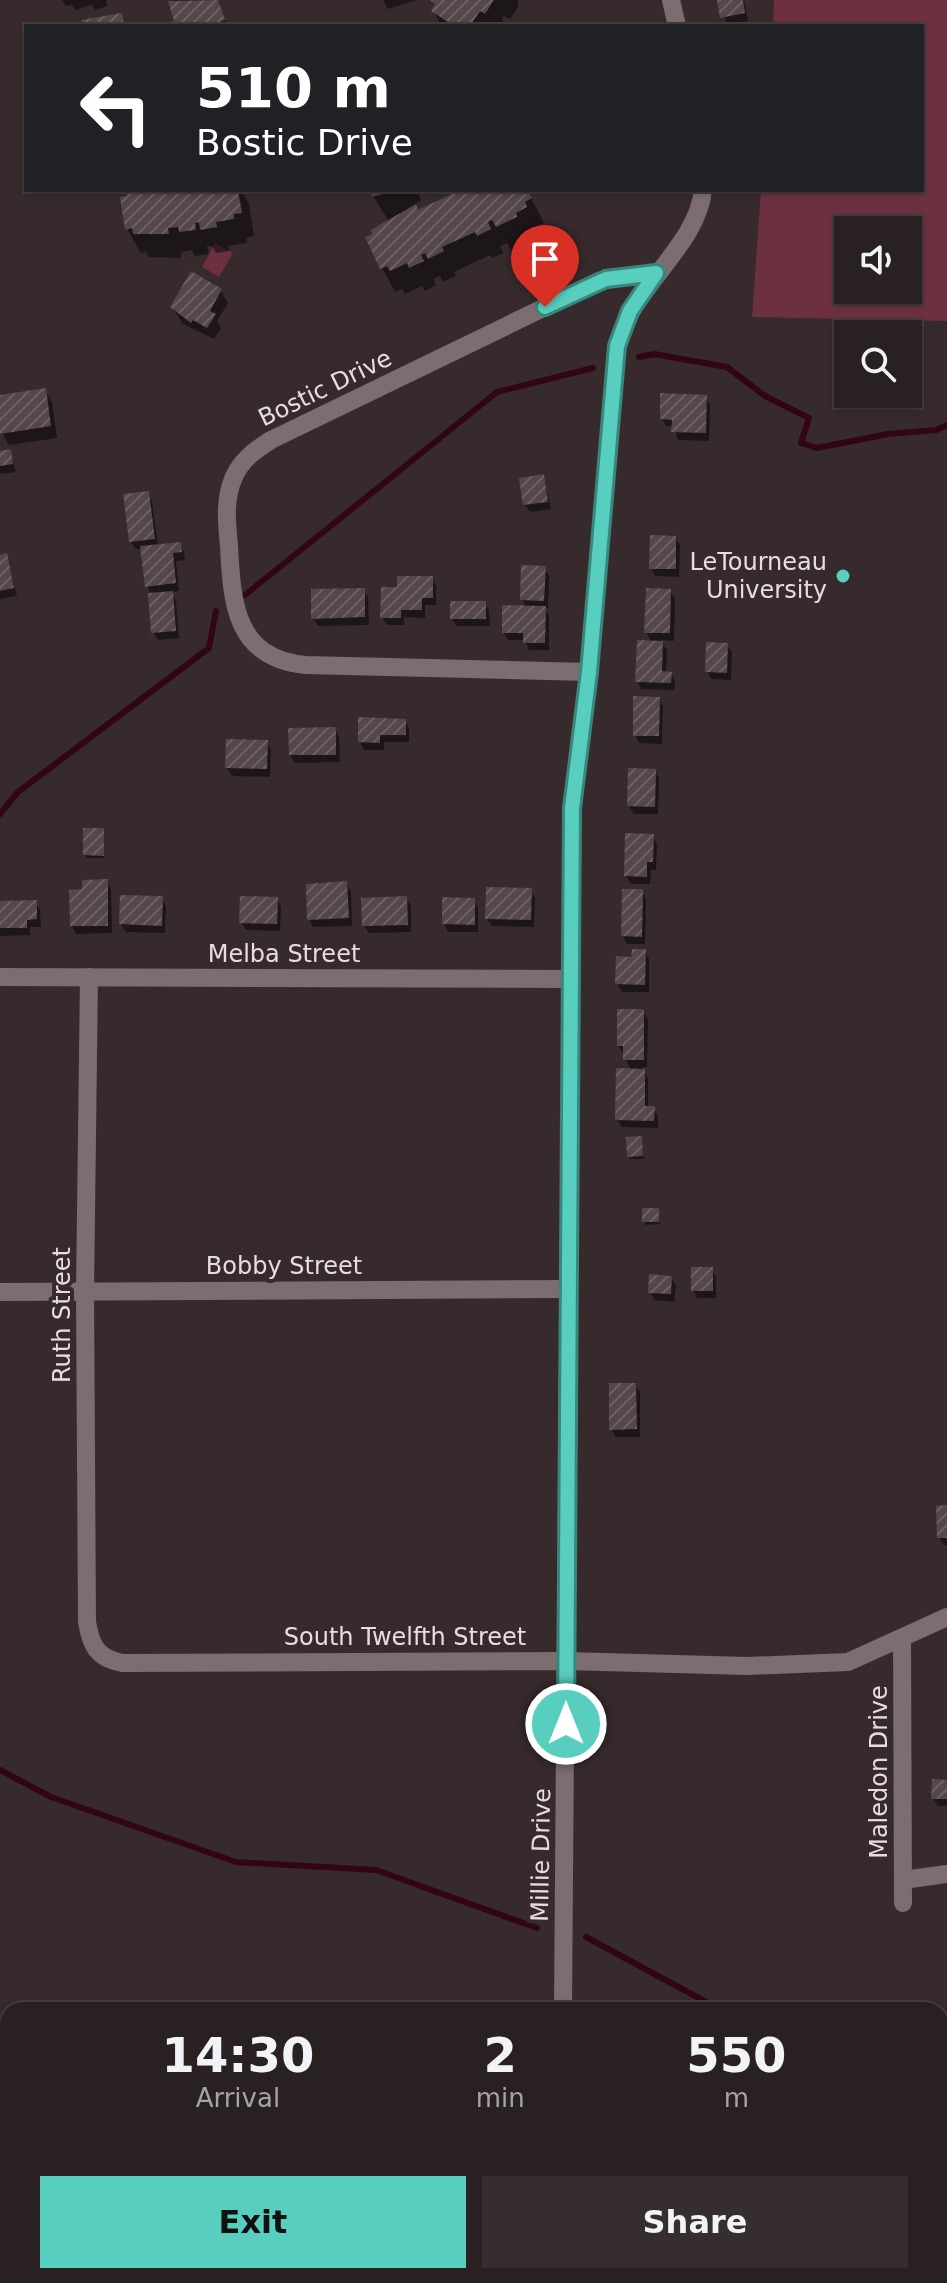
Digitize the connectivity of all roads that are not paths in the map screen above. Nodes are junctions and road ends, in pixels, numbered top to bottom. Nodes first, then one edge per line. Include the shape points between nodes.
1 (671, 0) edge
2 (677, 24) edge
3 (702, 192) edge
4 (656, 273) junction
5 (589, 672) junction
6 (0, 977) edge
7 (89, 977) junction
8 (569, 979) junction
9 (568, 1289) junction
10 (85, 1291) junction
11 (0, 1292) edge
12 (947, 1617) edge
13 (902, 1639) junction
14 (96, 1652) joint
15 (567, 1661) junction
16 (947, 1874) edge
17 (903, 1880) junction
18 (903, 1903) dead end
19 (563, 2002) edge

1 - 2 street
3 - 4 street via 694,218
4 - 5 street, Millie Drive via 630,311 617,346
4 - 5 street, Bostic Drive via 599,281 271,440 240,466 227,502 234,606 250,639 276,658 306,665
5 - 8 street, Millie Drive via 572,808
6 - 7 street, Melba Street
7 - 8 street, Melba Street
7 - 10 street, Ruth Street
8 - 9 street, Millie Drive
9 - 10 street, Bobby Street
9 - 15 street, Millie Drive
10 - 11 street, Bobby Street
10 - 14 street, Ruth Street via 87,1622
12 - 13 street, South Twelfth Street
13 - 15 street, South Twelfth Street via 848,1662 747,1666
13 - 17 street, Maledon Drive
14 - 15 street, South Twelfth Street via 122,1663
15 - 19 street, Millie Drive
16 - 17 street
17 - 18 street, Maledon Drive

